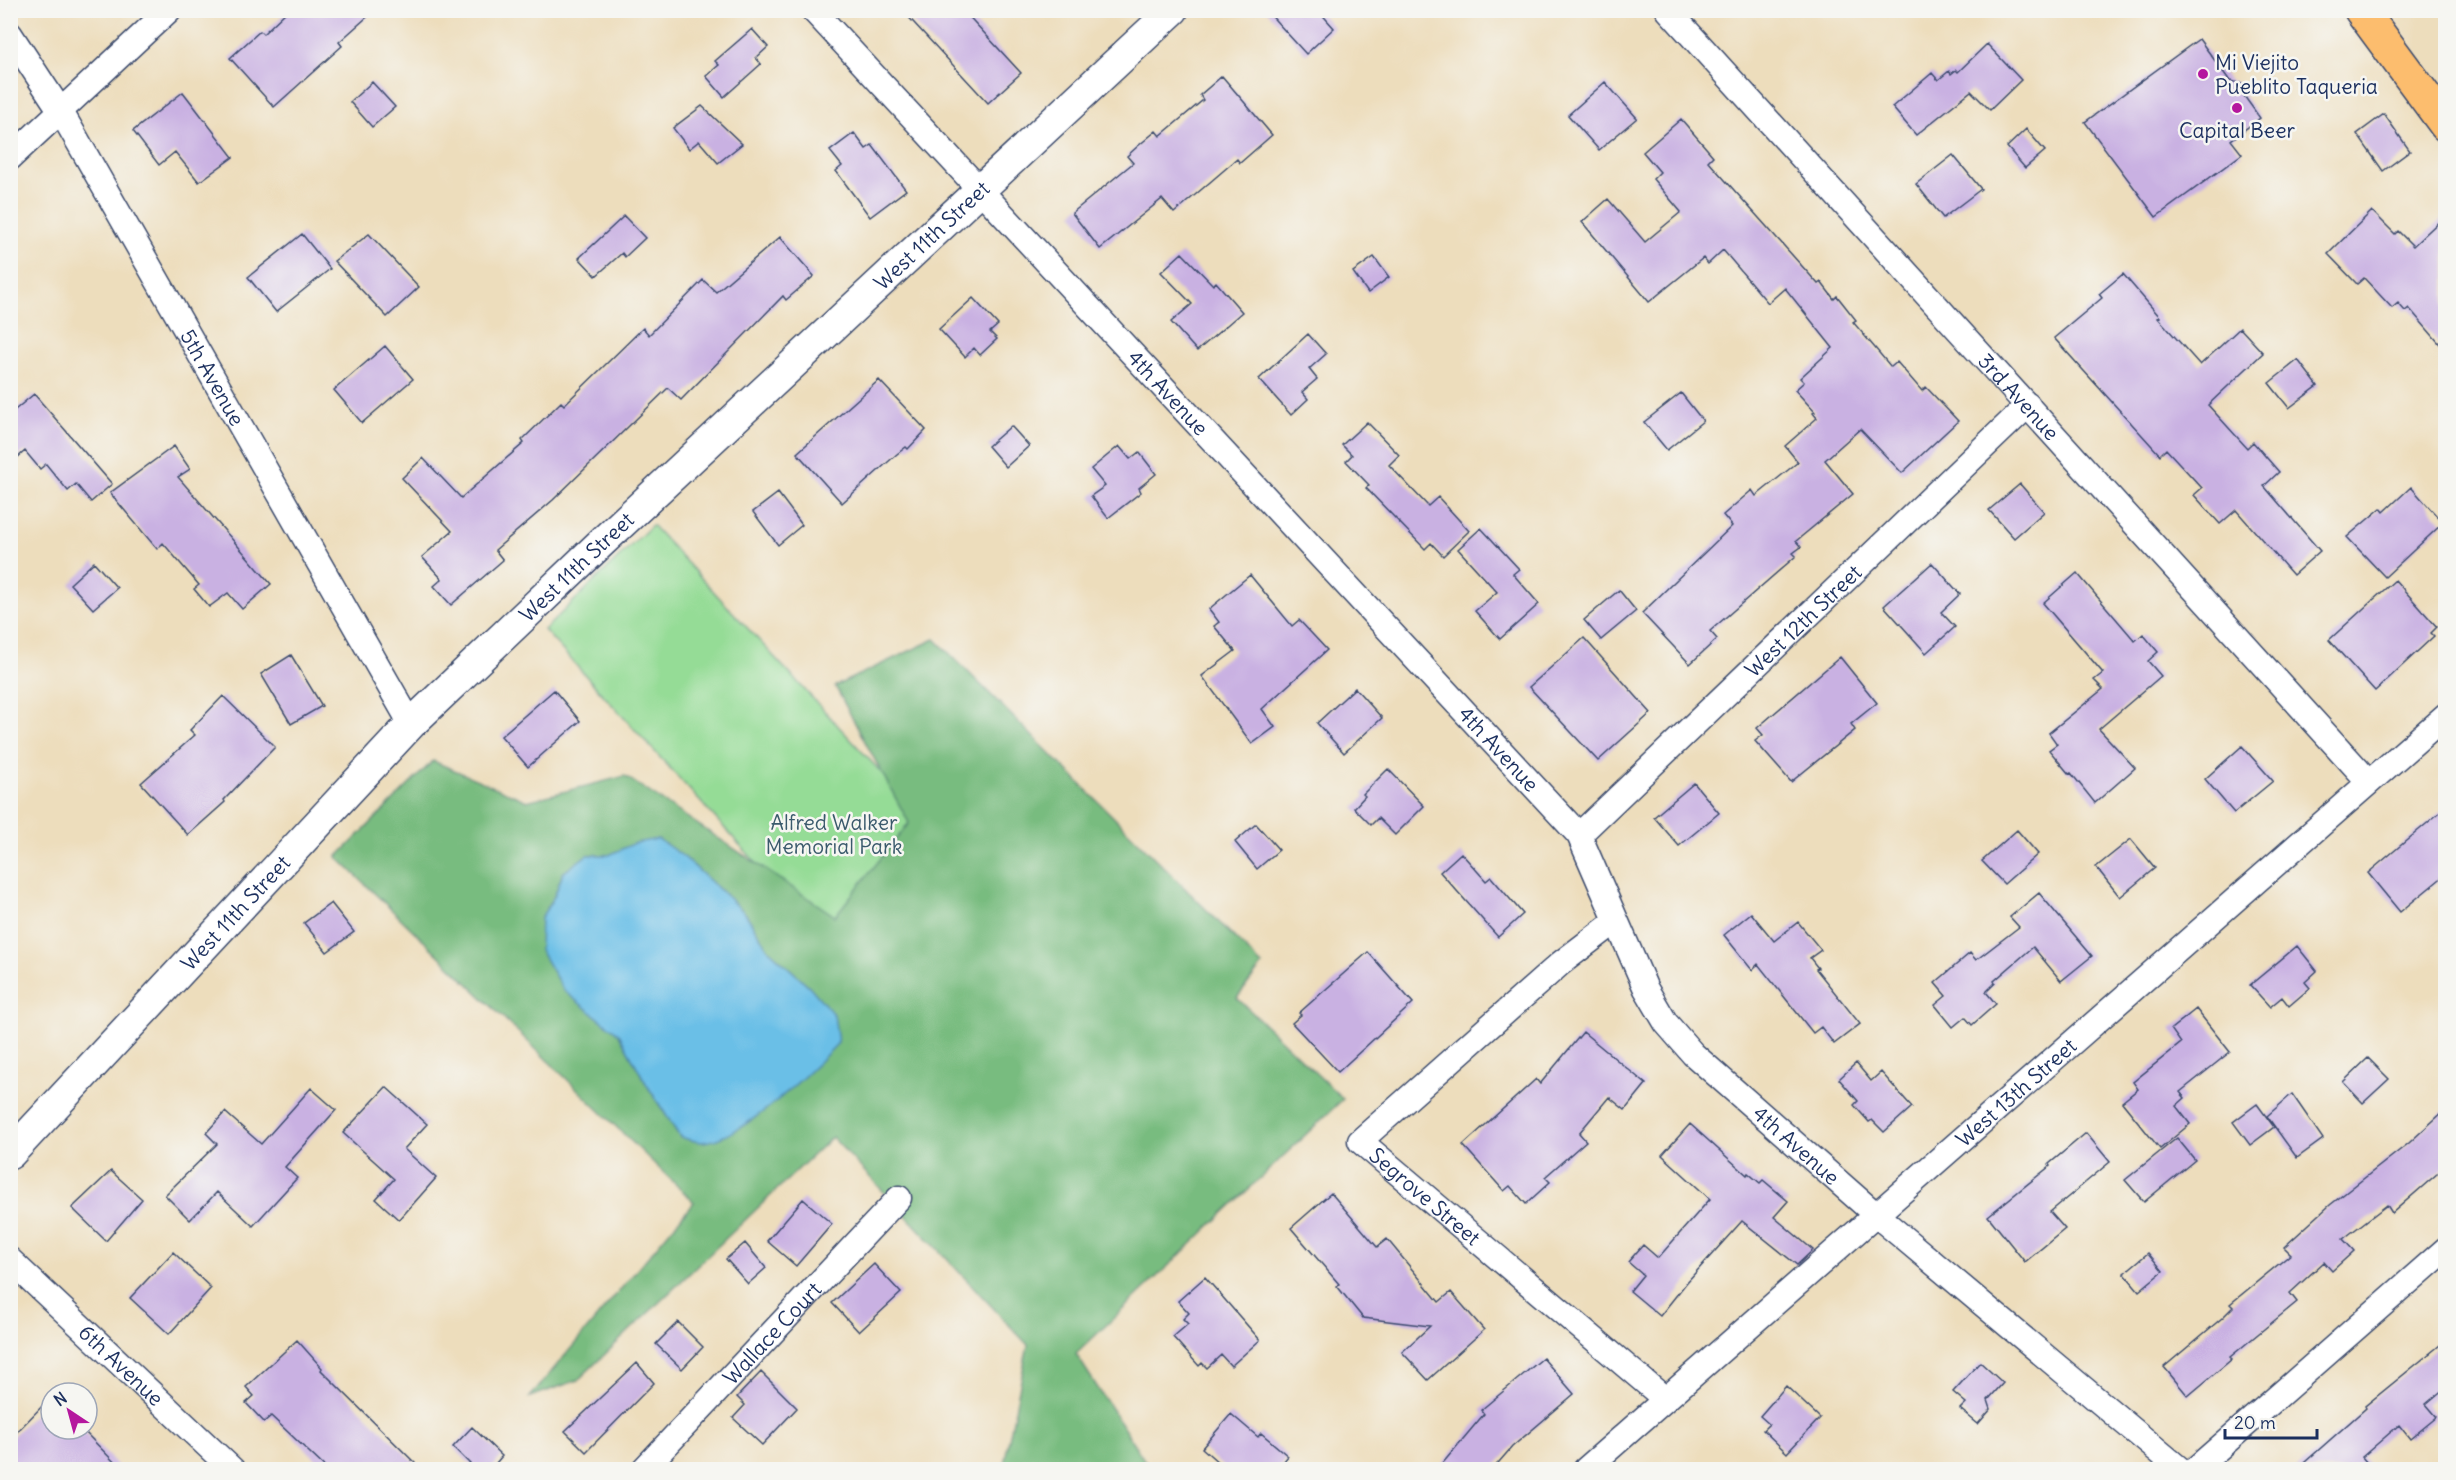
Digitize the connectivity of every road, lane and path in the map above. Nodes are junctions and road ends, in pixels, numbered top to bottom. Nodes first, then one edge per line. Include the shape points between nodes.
1 (169, 10) edge
2 (813, 10) edge
3 (1173, 10) edge
4 (1668, 10) edge
5 (2363, 12) edge
6 (10, 34) edge
7 (60, 110) junction
8 (2445, 125) edge
9 (10, 158) edge
10 (981, 191) junction
11 (2028, 405) junction
12 (2445, 715) edge
13 (411, 724) junction
14 (2369, 782) junction
15 (1579, 836) junction
16 (1616, 921) junction
17 (10, 1154) edge
18 (899, 1198) dead end
19 (1875, 1214) junction
20 (2445, 1249) edge
21 (10, 1260) edge
22 (1665, 1399) junction
23 (233, 1470) edge
24 (643, 1470) edge
25 (1585, 1470) edge
26 (2181, 1470) edge
27 (2194, 1470) edge

1 - 7 street
2 - 10 street, 4th Avenue
3 - 10 street, West 11th Street
4 - 11 street, 3rd Avenue
5 - 8 main road
6 - 7 street, 5th Avenue
7 - 9 street
7 - 13 street, 5th Avenue
10 - 13 street, West 11th Street
10 - 15 street, 4th Avenue
11 - 14 street, 3rd Avenue
11 - 15 street, West 12th Street
12 - 14 street, West 13th Street
13 - 17 street, West 11th Street
14 - 19 street, West 13th Street
15 - 16 street, 4th Avenue
16 - 19 street, 4th Avenue via 1646,988 1672,1030 1694,1054
16 - 22 street, Segrove Street via 1561,963 1360,1141
18 - 24 street, Wallace Court
19 - 22 street, West 13th Street
19 - 26 street, 4th Avenue
20 - 27 street
21 - 23 street, 6th Avenue
22 - 25 street, West 13th Street

